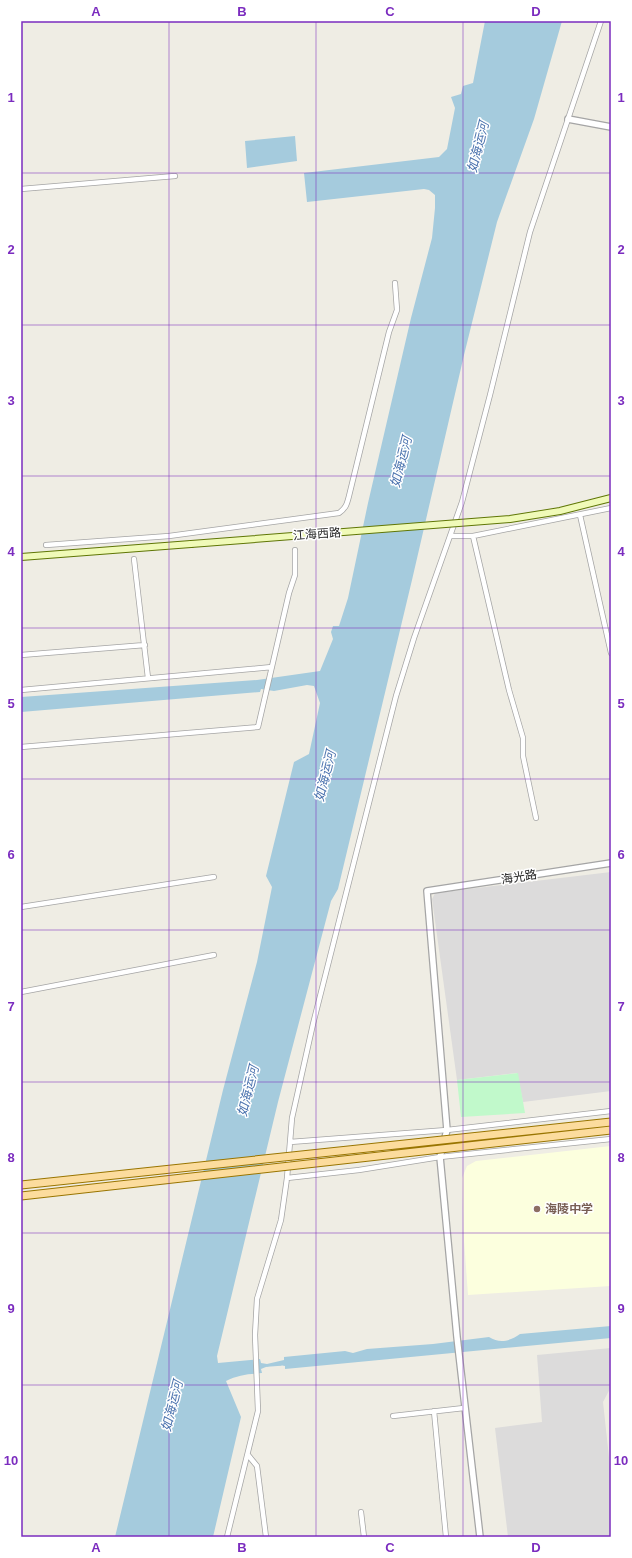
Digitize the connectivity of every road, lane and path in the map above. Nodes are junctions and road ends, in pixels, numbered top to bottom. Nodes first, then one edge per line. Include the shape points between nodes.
1 (602, 21) edge
2 (568, 119) junction
3 (611, 127) edge
4 (175, 176) dead end
5 (21, 189) edge
6 (395, 282) dead end
7 (611, 498) edge
8 (611, 508) edge
9 (580, 515) junction
10 (450, 536) junction
11 (473, 536) junction
12 (46, 545) dead end
13 (295, 550) dead end
14 (21, 557) edge
15 (134, 559) dead end
16 (144, 645) junction
17 (611, 653) edge
18 (21, 655) edge
19 (272, 667) junction
20 (148, 678) junction
21 (21, 690) edge
22 (21, 747) edge
23 (536, 818) dead end
24 (611, 863) edge
25 (214, 877) dead end
26 (21, 907) edge
27 (214, 955) dead end
28 (21, 992) edge
29 (611, 1111) edge
30 (611, 1122) edge
31 (447, 1130) junction
32 (611, 1130) edge
33 (611, 1139) edge
34 (290, 1142) junction
35 (440, 1157) junction
36 (287, 1178) junction
37 (21, 1185) edge
38 (21, 1196) edge
39 (464, 1408) junction
40 (434, 1412) junction
41 (393, 1416) dead end
42 (248, 1455) junction
43 (361, 1512) dead end
44 (227, 1537) edge
45 (266, 1537) edge
46 (364, 1537) edge
47 (446, 1537) edge
48 (480, 1537) edge

1 - 2 street
2 - 3 street
2 - 10 street via 530,232 462,502
4 - 5 street
6 - 12 street via 397,310 389,332 349,496 343,510 338,513 170,536
7 - 14 main road, 江海西路, bridge via 560,511 510,519
8 - 9 street
9 - 11 street
9 - 17 street
10 - 11 street
10 - 34 street via 396,696 313,1024 292,1118
11 - 23 street via 509,690 523,738 523,756
13 - 19 street via 295,575
15 - 16 street
16 - 18 street
16 - 20 street
19 - 20 street
19 - 22 street via 258,727
20 - 21 street
24 - 31 street, 海光路 via 427,891
25 - 26 street
27 - 28 street
29 - 31 street
30 - 37 main road, bridge
31 - 34 street
31 - 35 street
32 - 38 main road, bridge
33 - 35 street
34 - 36 street
35 - 36 street
35 - 39 street
36 - 42 street via 280,1220 257,1299 255,1335 258,1411
39 - 40 street
39 - 48 street
40 - 41 street
40 - 47 street
42 - 44 street
42 - 45 street via 257,1466
43 - 46 street

